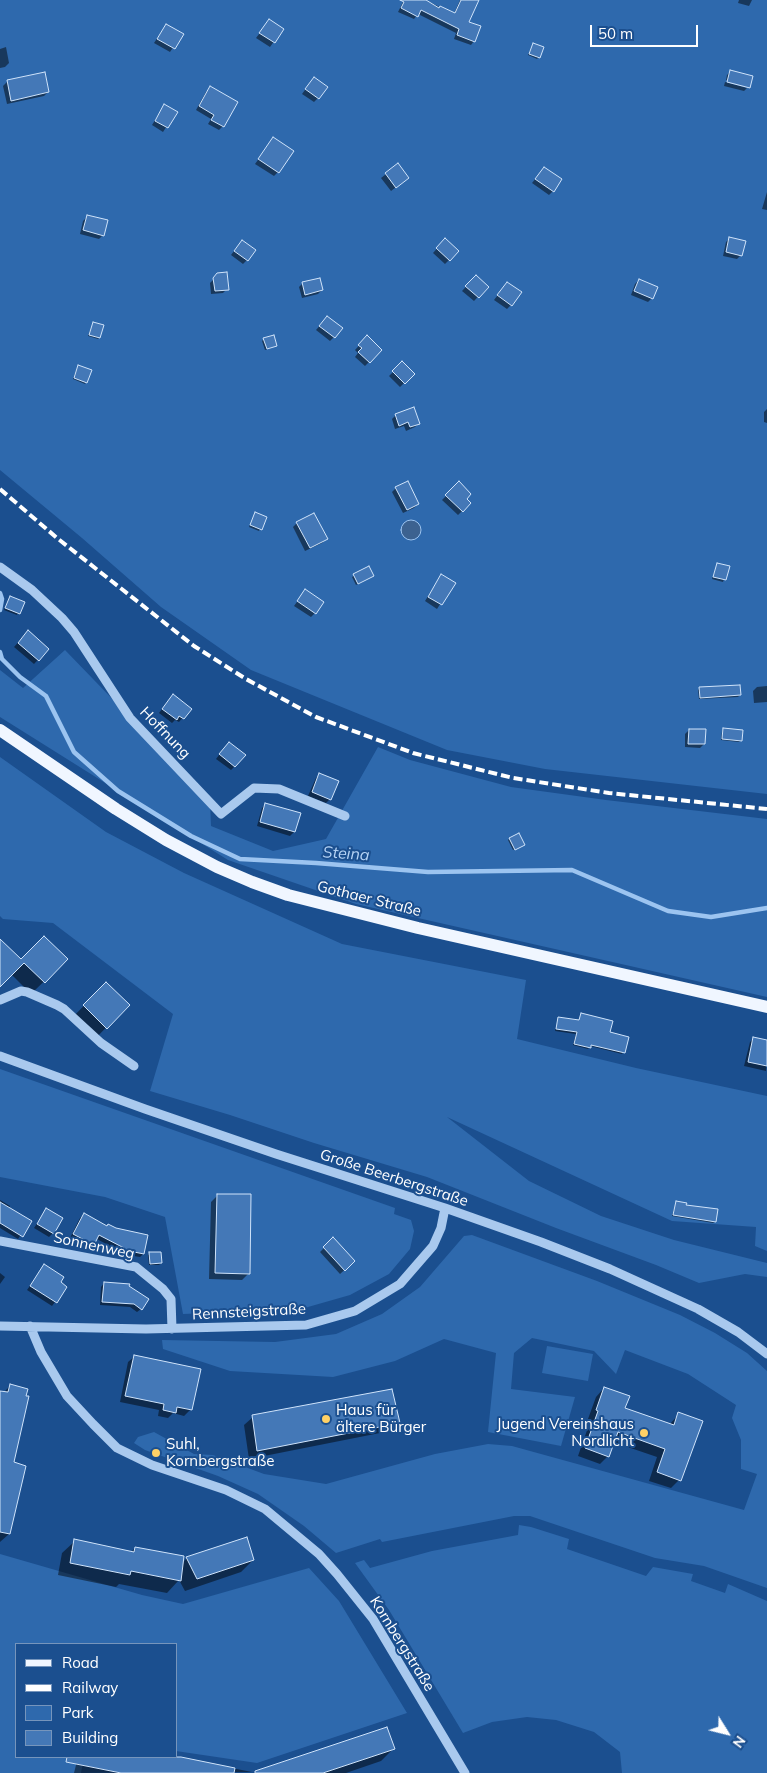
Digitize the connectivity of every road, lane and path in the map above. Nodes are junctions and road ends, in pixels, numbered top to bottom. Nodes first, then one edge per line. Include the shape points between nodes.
1 (0, 567) edge
2 (1, 732) edge
3 (345, 816) dead end
4 (0, 1000) edge
5 (767, 1007) edge
6 (0, 1056) edge
7 (134, 1066) dead end
8 (445, 1208) junction
9 (0, 1241) edge
10 (0, 1326) edge
11 (30, 1326) junction
12 (172, 1329) junction
13 (767, 1354) edge
14 (465, 1773) edge

1 - 3 street, Hoffnung via 32,590 68,625 130,718 222,814 254,788 279,789
2 - 5 main road, Gothaer Straße via 166,840 217,867 288,895 447,935
4 - 7 street via 21,991 57,1005
6 - 8 street, Große Beerbergstraße via 145,1109
8 - 12 street, Rennsteigstraße via 441,1228 425,1257 400,1284 355,1311 306,1325
8 - 13 street, Große Beerbergstraße via 541,1242 664,1293 719,1320
9 - 12 street, Sonnenweg via 136,1268 171,1299
10 - 11 street, Rennsteigstraße
11 - 12 street, Rennsteigstraße
11 - 14 street, Kornbergstraße via 67,1396 117,1448 152,1465 226,1490 265,1509 319,1554 373,1619

